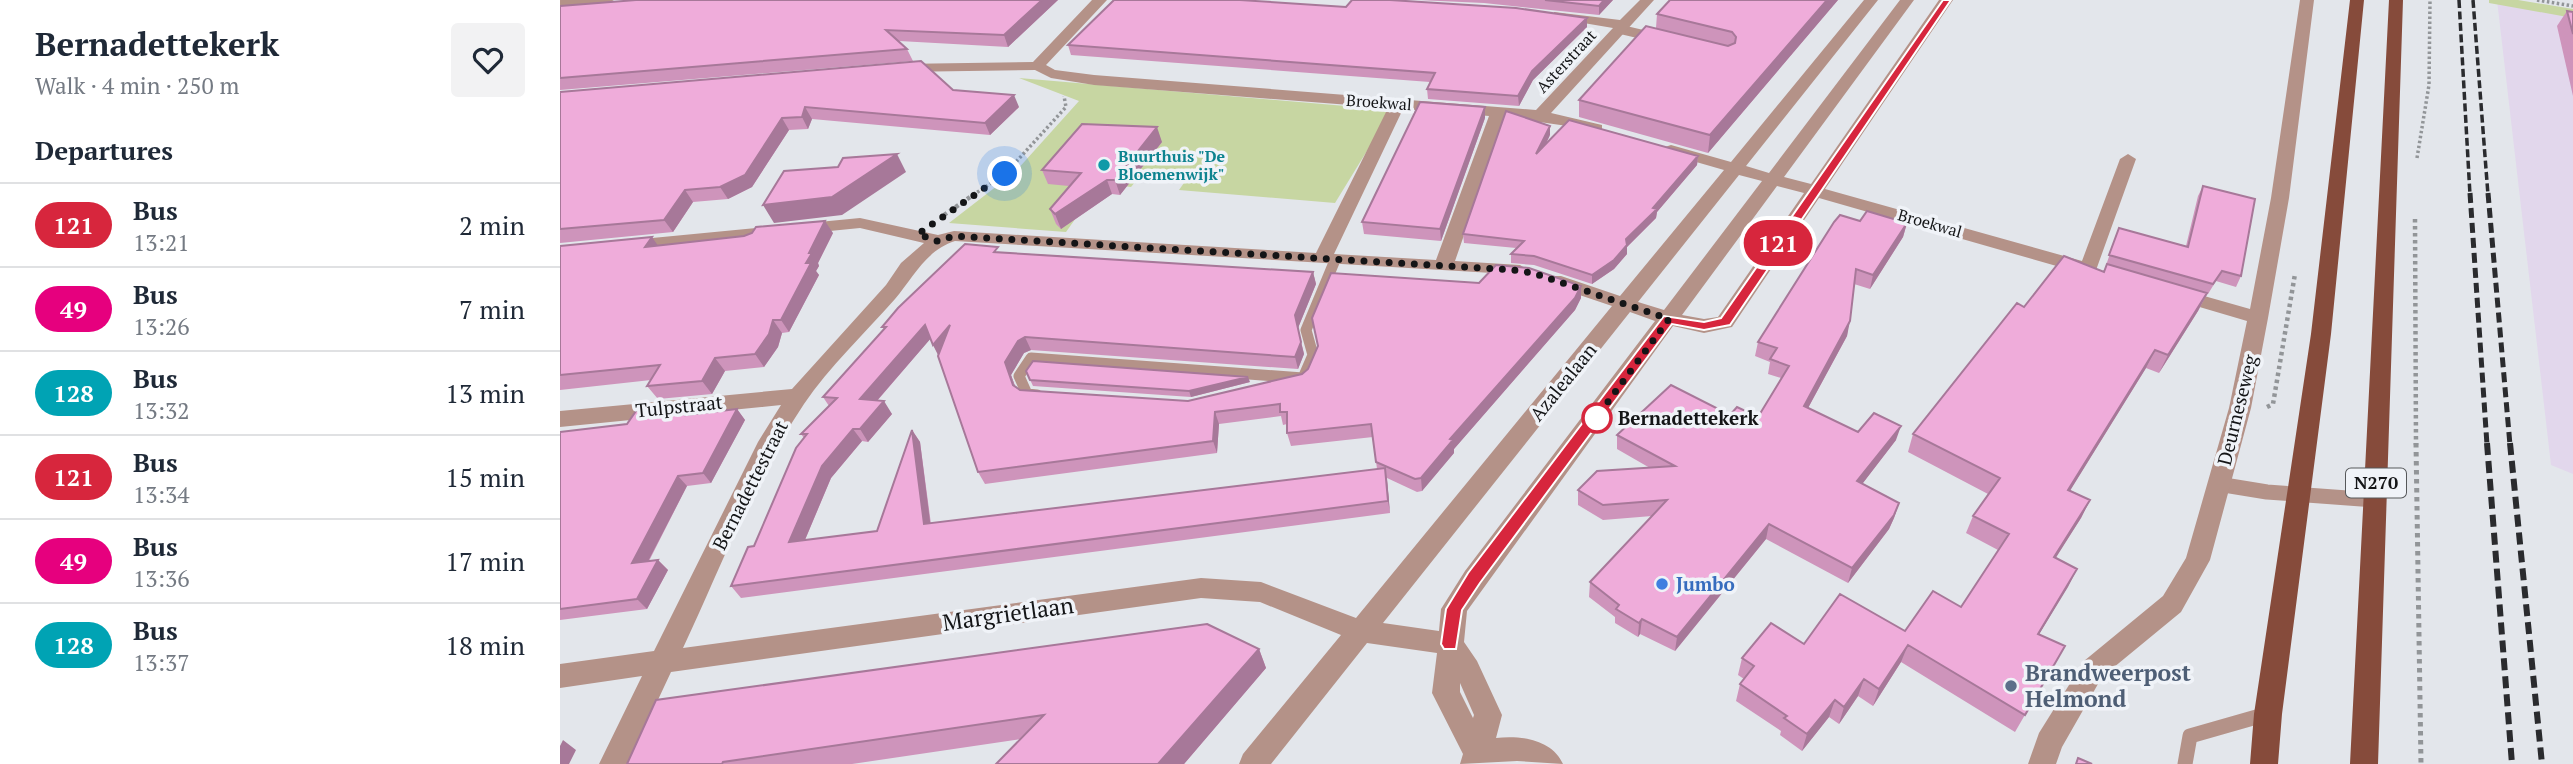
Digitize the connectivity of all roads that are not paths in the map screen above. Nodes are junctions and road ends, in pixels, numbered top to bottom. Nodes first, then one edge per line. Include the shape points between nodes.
1 (607, 0) edge
2 (1100, 0) edge
3 (1647, 0) edge
4 (1871, 0) edge
5 (1946, 0) edge
6 (2307, 0) edge
7 (2357, 0) edge
8 (2396, 0) edge
9 (1903, 1) edge
10 (560, 4) edge
11 (1539, 13) edge
12 (1621, 27) junction
13 (1668, 41) edge
14 (1038, 66) junction
15 (886, 69) edge
16 (1398, 104) junction
17 (1499, 111) junction
18 (1540, 114) junction
19 (1618, 135) edge
20 (1657, 146) edge
21 (2128, 159) dead end
22 (1735, 169) junction
23 (1775, 180) junction
24 (1815, 190) junction
25 (927, 237) junction
26 (601, 247) edge
27 (1329, 259) junction
28 (1444, 265) junction
29 (2153, 288) edge
30 (1626, 304) junction
31 (2258, 318) junction
32 (1669, 319) junction
33 (1303, 378) junction
34 (1254, 390) edge
35 (798, 396) junction
36 (1055, 396) edge
37 (560, 419) edge
38 (2218, 484) junction
39 (2298, 495) junction
40 (2375, 500) junction
41 (1361, 631) junction
42 (1450, 644) junction
43 (662, 662) junction
44 (560, 676) edge
45 (2267, 714) junction
46 (1476, 758) edge
47 (613, 764) edge
48 (1253, 764) edge
49 (1549, 764) edge
50 (2042, 764) edge
51 (2185, 764) edge
52 (2264, 764) edge
53 (2364, 764) edge

1 - 10 street
2 - 14 street
3 - 12 street, Asterstraat
4 - 22 street, Azalealaan
5 - 24 street
6 - 31 street, Deurneseweg
7 - 39 main road via 2321,334
8 - 40 main road, N270
9 - 23 street
11 - 12 street
12 - 13 lane
12 - 18 street, Asterstraat
14 - 15 street, Broekwal
14 - 16 street, Broekwal via 1051,74 1094,80
16 - 17 street, Broekwal
16 - 27 street
17 - 18 street, Broekwal
17 - 28 street
18 - 19 street, Broekwal
20 - 22 street, Broekwal
21 - 24 street, Broekwal via 2094,270
22 - 23 street, Broekwal
22 - 30 street, Azalealaan
23 - 24 street, Broekwal
23 - 32 street
24 - 32 street via 1725,322 1704,326
25 - 26 street via 860,223
25 - 27 street
25 - 35 street, Bernadettestraat via 894,289
27 - 28 street
27 - 33 lane via 1306,330 1313,355
28 - 30 street via 1533,273
29 - 31 street
30 - 32 street
30 - 41 street, Azalealaan
31 - 38 street, Deurneseweg via 2240,408
32 - 42 street via 1474,578 1454,609
33 - 34 lane
33 - 36 lane via 1031,358 1019,376 1027,394
35 - 37 street, Tulpstraat
35 - 43 street, Bernadettestraat via 769,442
38 - 39 lane
38 - 50 street, Deurneseweg via 2198,559 2172,604 2093,669 2049,741
39 - 40 lane
39 - 45 main road
40 - 53 main road, N270
41 - 42 street, Margrietlaan
41 - 43 street, Margrietlaan via 1261,592 1201,588
41 - 48 street, Azalealaan
42 - 46 street via 1446,693
43 - 44 street, Margrietlaan
43 - 47 street, Bernadettestraat
45 - 51 lane via 2190,736
45 - 52 main road
46 - 49 street via 1520,748

